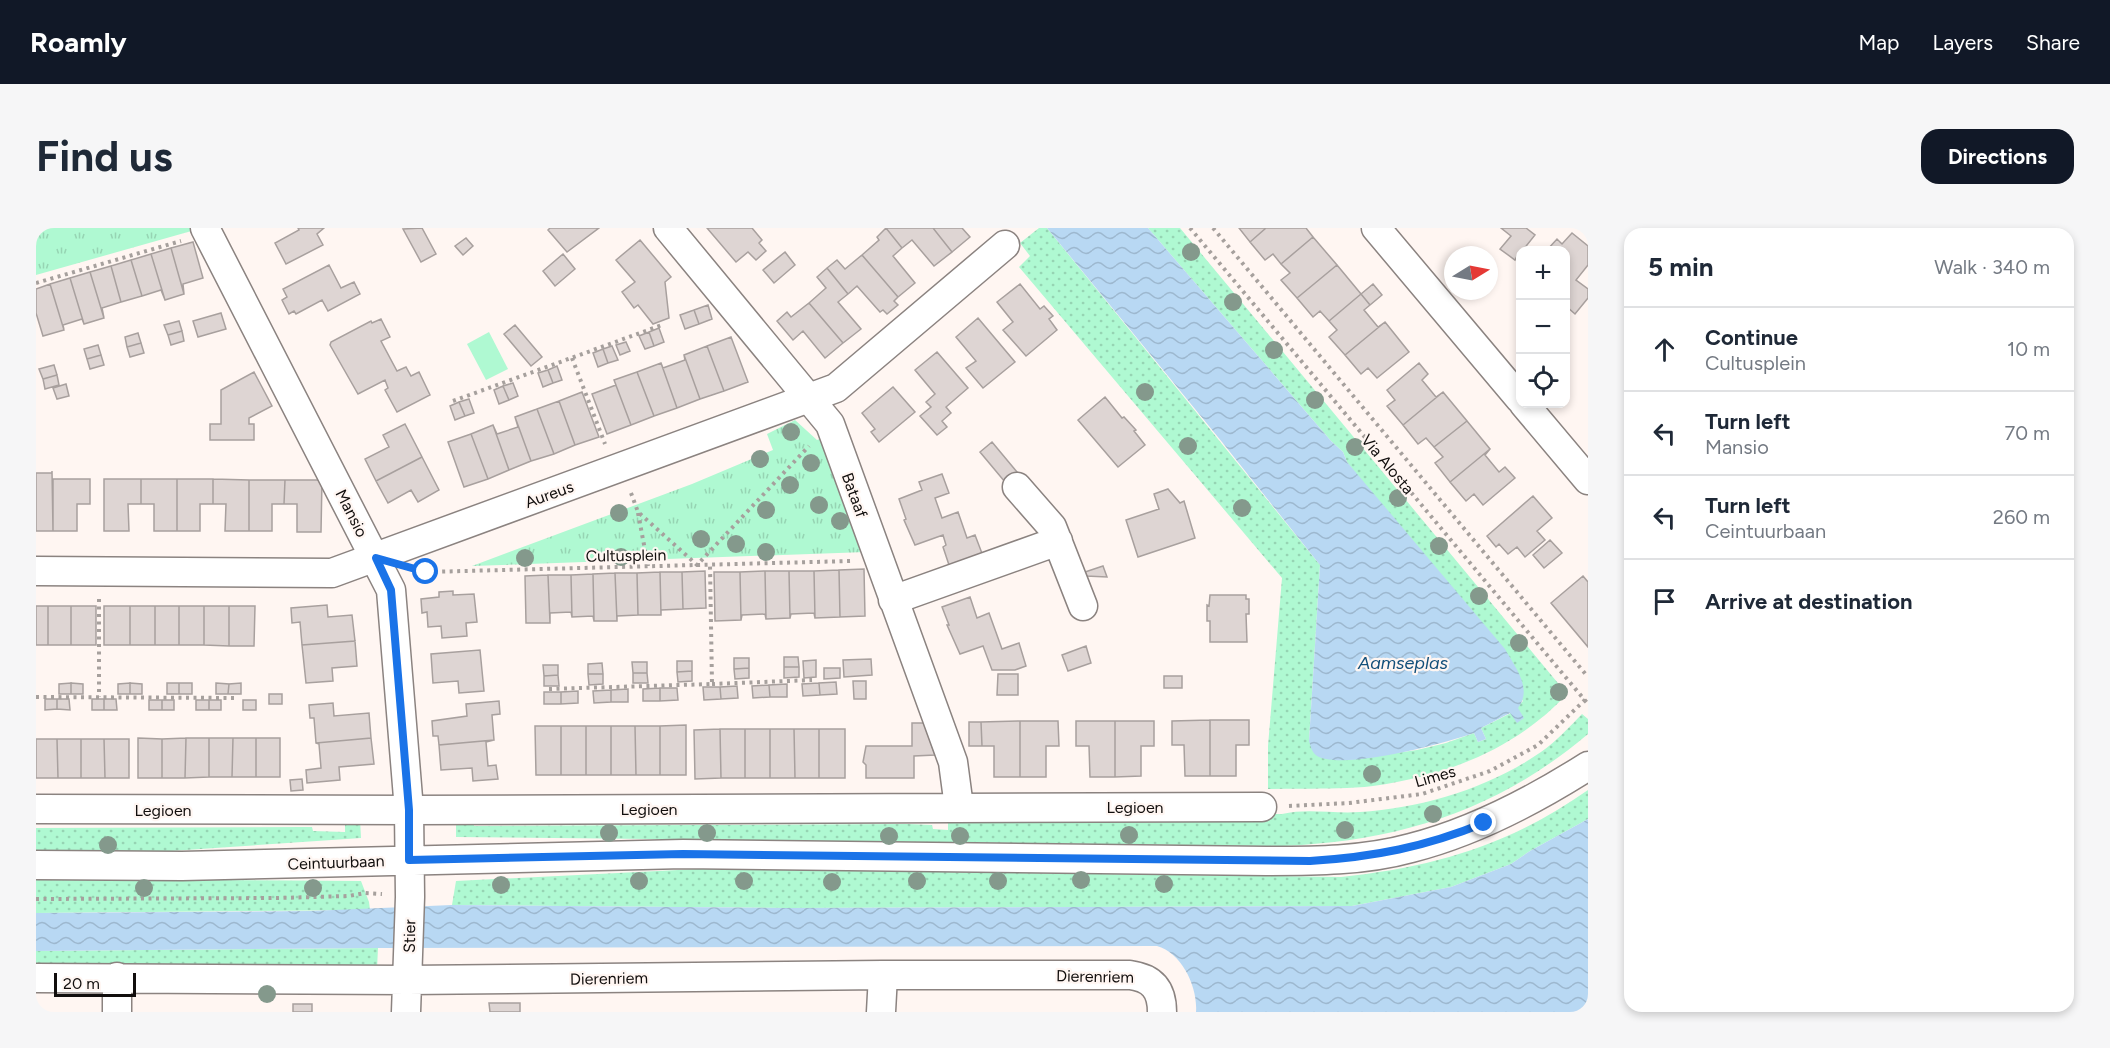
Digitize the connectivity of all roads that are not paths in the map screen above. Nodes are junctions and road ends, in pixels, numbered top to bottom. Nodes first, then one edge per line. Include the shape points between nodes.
1 (668, 228) edge
2 (1376, 228) edge
3 (207, 231) edge
4 (1005, 245) dead end
5 (1516, 393) edge
6 (809, 398) junction
7 (1527, 408) edge
8 (1588, 480) edge
9 (1017, 487) dead end
10 (1058, 541) junction
11 (376, 558) junction
12 (36, 571) edge
13 (893, 600) junction
14 (1083, 606) dead end
15 (1588, 766) edge
16 (959, 807) junction
17 (1262, 807) road end
18 (36, 809) edge
19 (409, 810) junction
20 (409, 860) junction
21 (36, 865) edge
22 (408, 968) junction
23 (883, 975) junction
24 (117, 977) junction
25 (36, 978) edge
26 (1162, 1010) edge
27 (117, 1012) edge
28 (406, 1012) edge
29 (881, 1012) edge

1 - 6 street, Bataaf
2 - 5 street
3 - 11 street, Mansio
4 - 6 street, Aureus via 836,388
6 - 11 street, Aureus
6 - 13 street, Bataaf via 830,424
7 - 8 street
9 - 10 street via 1052,527
10 - 13 street
10 - 14 street
11 - 12 street, Aureus via 332,573
11 - 19 street, Mansio via 391,590
13 - 16 street, Bataaf via 953,762
15 - 20 street, Ceintuurbaan via 1525,803 1450,837 1350,859 683,854
16 - 17 street, Legioen
16 - 19 street, Legioen
18 - 19 street, Legioen
19 - 20 street, Mansio
20 - 21 street, Ceintuurbaan
20 - 22 street, Stier
22 - 23 street, Dierenriem
22 - 24 street, Dierenriem
22 - 28 street, Stier
23 - 26 street, Dierenriem via 1130,975 1154,984
23 - 29 street
24 - 25 street, Dierenriem
24 - 27 street

